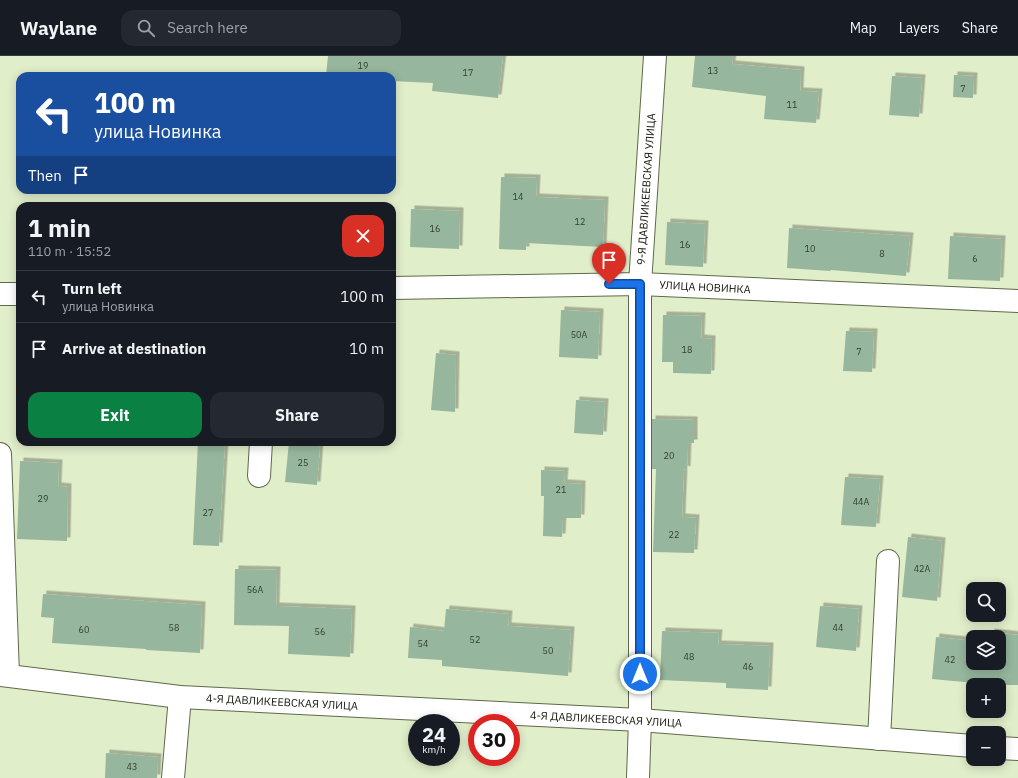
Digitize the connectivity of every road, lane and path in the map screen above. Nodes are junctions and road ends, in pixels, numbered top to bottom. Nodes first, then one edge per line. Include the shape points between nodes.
1 (655, 56) edge
2 (640, 284) junction
3 (396, 288) edge
4 (0, 294) edge
5 (16, 294) edge
6 (1018, 301) edge
7 (261, 446) edge
8 (0, 454) edge
9 (259, 476) dead end
10 (888, 561) dead end
11 (4, 675) edge
12 (180, 697) junction
13 (640, 720) junction
14 (878, 739) junction
15 (966, 745) edge
16 (1006, 748) edge
17 (1018, 749) edge
18 (173, 778) edge
19 (638, 778) edge

1 - 2 street, 9-Я ДАВЛИКЕЕВСКАЯ УЛИЦА
2 - 3 street, УЛИЦА НОВИНКА
2 - 6 street, УЛИЦА НОВИНКА
2 - 13 street, 9-Я ДАВЛИКЕЕВСКАЯ УЛИЦА
4 - 5 street
7 - 9 street
8 - 11 street
10 - 14 street
11 - 12 street, 4-Я ДАВЛИКЕЕВСКАЯ УЛИЦА
12 - 13 street, 4-Я ДАВЛИКЕЕВСКАЯ УЛИЦА
12 - 18 street
13 - 14 street, 4-Я ДАВЛИКЕЕВСКАЯ УЛИЦА
13 - 19 street, 9-Я ДАВЛИКЕЕВСКАЯ УЛИЦА
14 - 15 street, 4-Я ДАВЛИКЕЕВСКАЯ УЛИЦА
16 - 17 street

